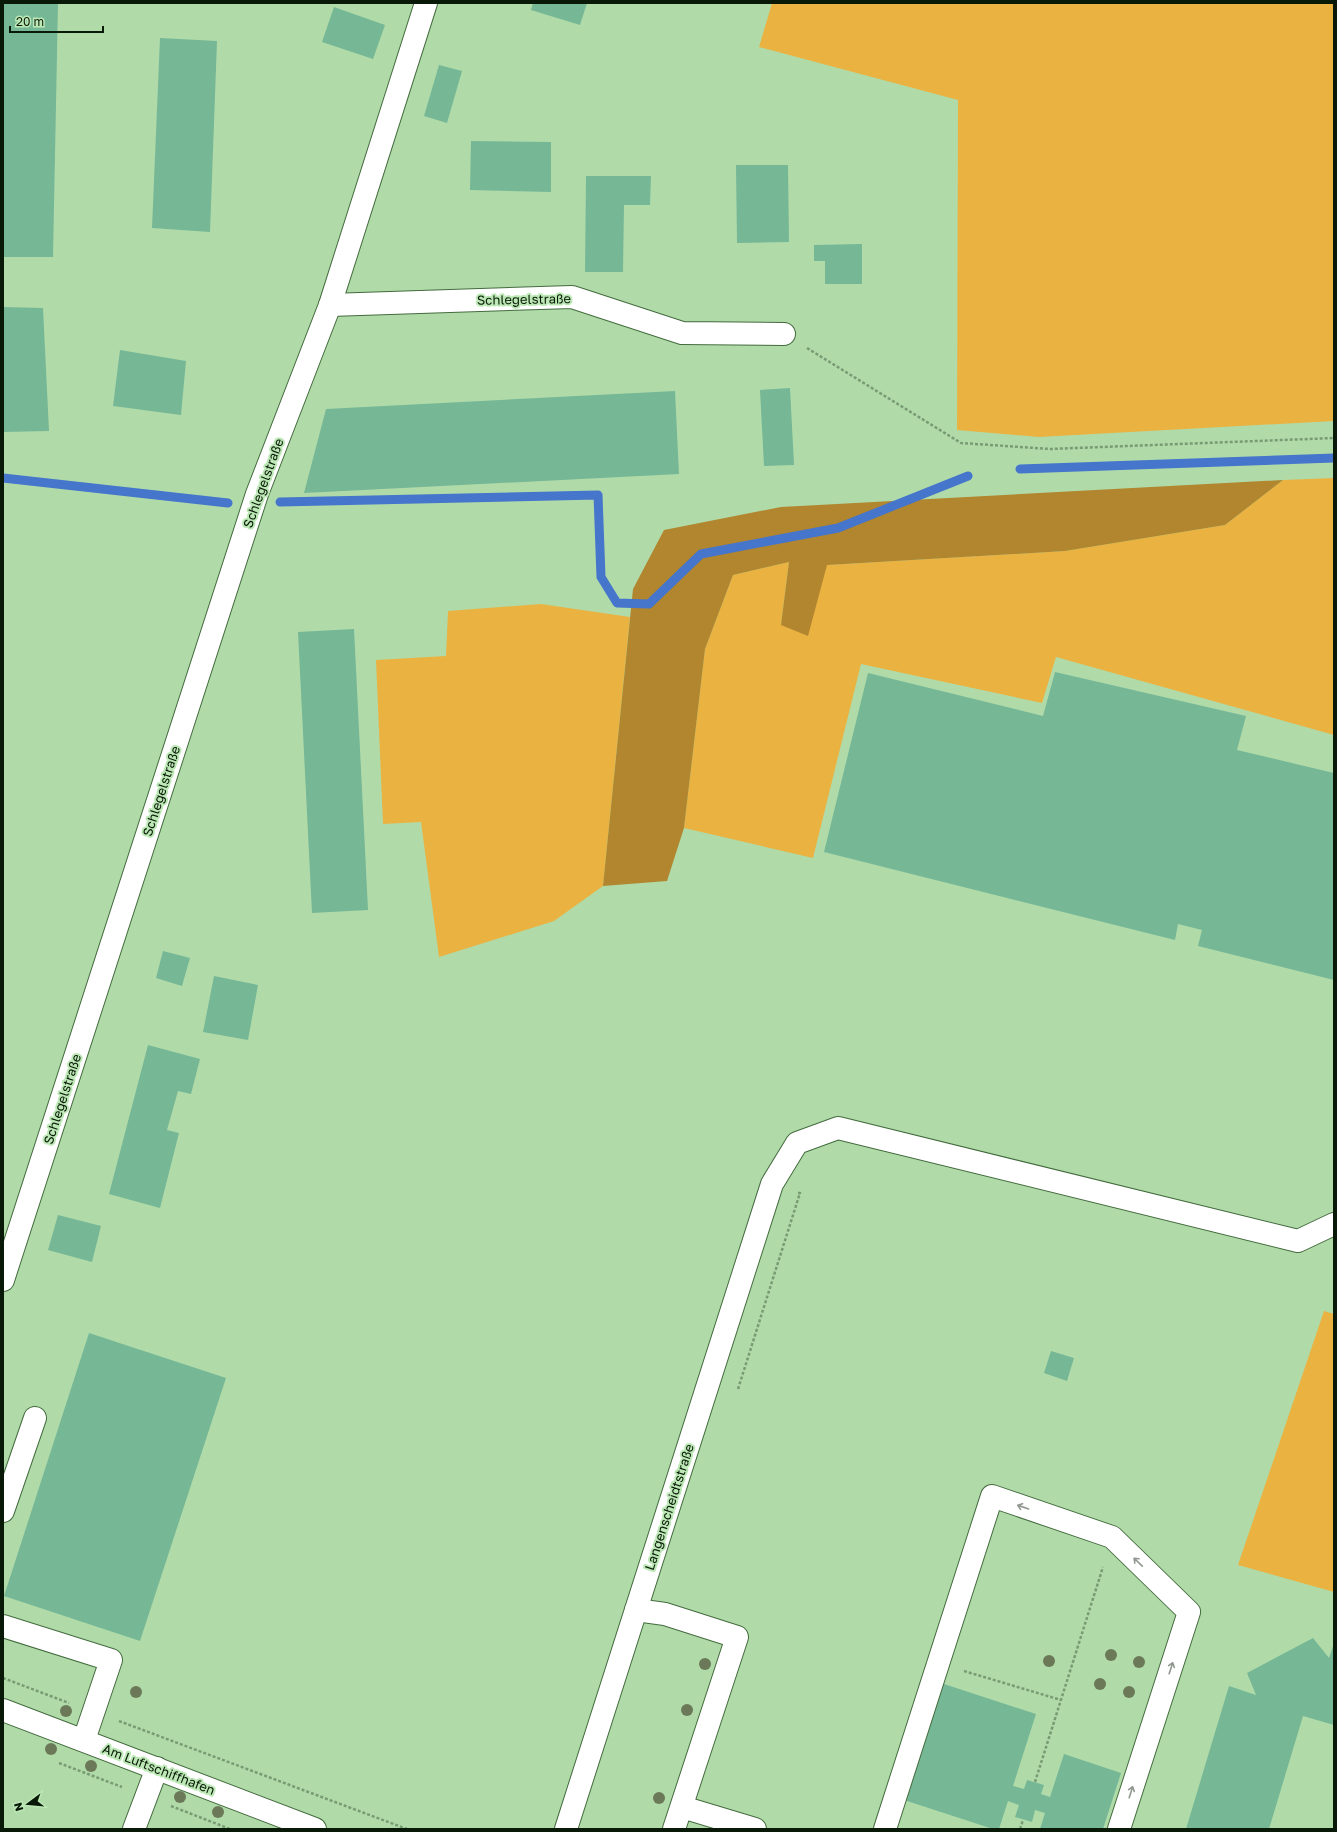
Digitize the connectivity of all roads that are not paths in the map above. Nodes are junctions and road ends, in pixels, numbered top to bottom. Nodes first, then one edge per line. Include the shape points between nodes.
1 (426, 3) edge
2 (330, 305) junction
3 (784, 334) road end
4 (1334, 1224) edge
5 (3, 1280) edge
6 (35, 1418) dead end
7 (3, 1511) edge
8 (636, 1610) junction
9 (3, 1626) edge
10 (3, 1710) edge
11 (84, 1740) junction
12 (157, 1768) junction
13 (682, 1806) junction
14 (134, 1829) edge
15 (315, 1829) edge
16 (566, 1829) edge
17 (674, 1829) edge
18 (755, 1829) edge
19 (885, 1829) edge
20 (1119, 1829) edge

1 - 2 street, Schlegelstraße
2 - 3 street, Schlegelstraße via 572,297 682,333
2 - 5 street, Schlegelstraße via 258,494
4 - 8 street, Langenscheidtstraße via 1298,1241 838,1128 797,1143 772,1184
6 - 7 street
8 - 13 street via 665,1614 737,1637
8 - 16 street, Langenscheidtstraße
9 - 11 street via 111,1660
10 - 11 street, Am Luftschiffhafen
11 - 12 street, Am Luftschiffhafen
12 - 14 street
12 - 15 street, Am Luftschiffhafen
13 - 17 street
13 - 18 street
20 -> 19 street via 1189,1612 1112,1537 992,1496

